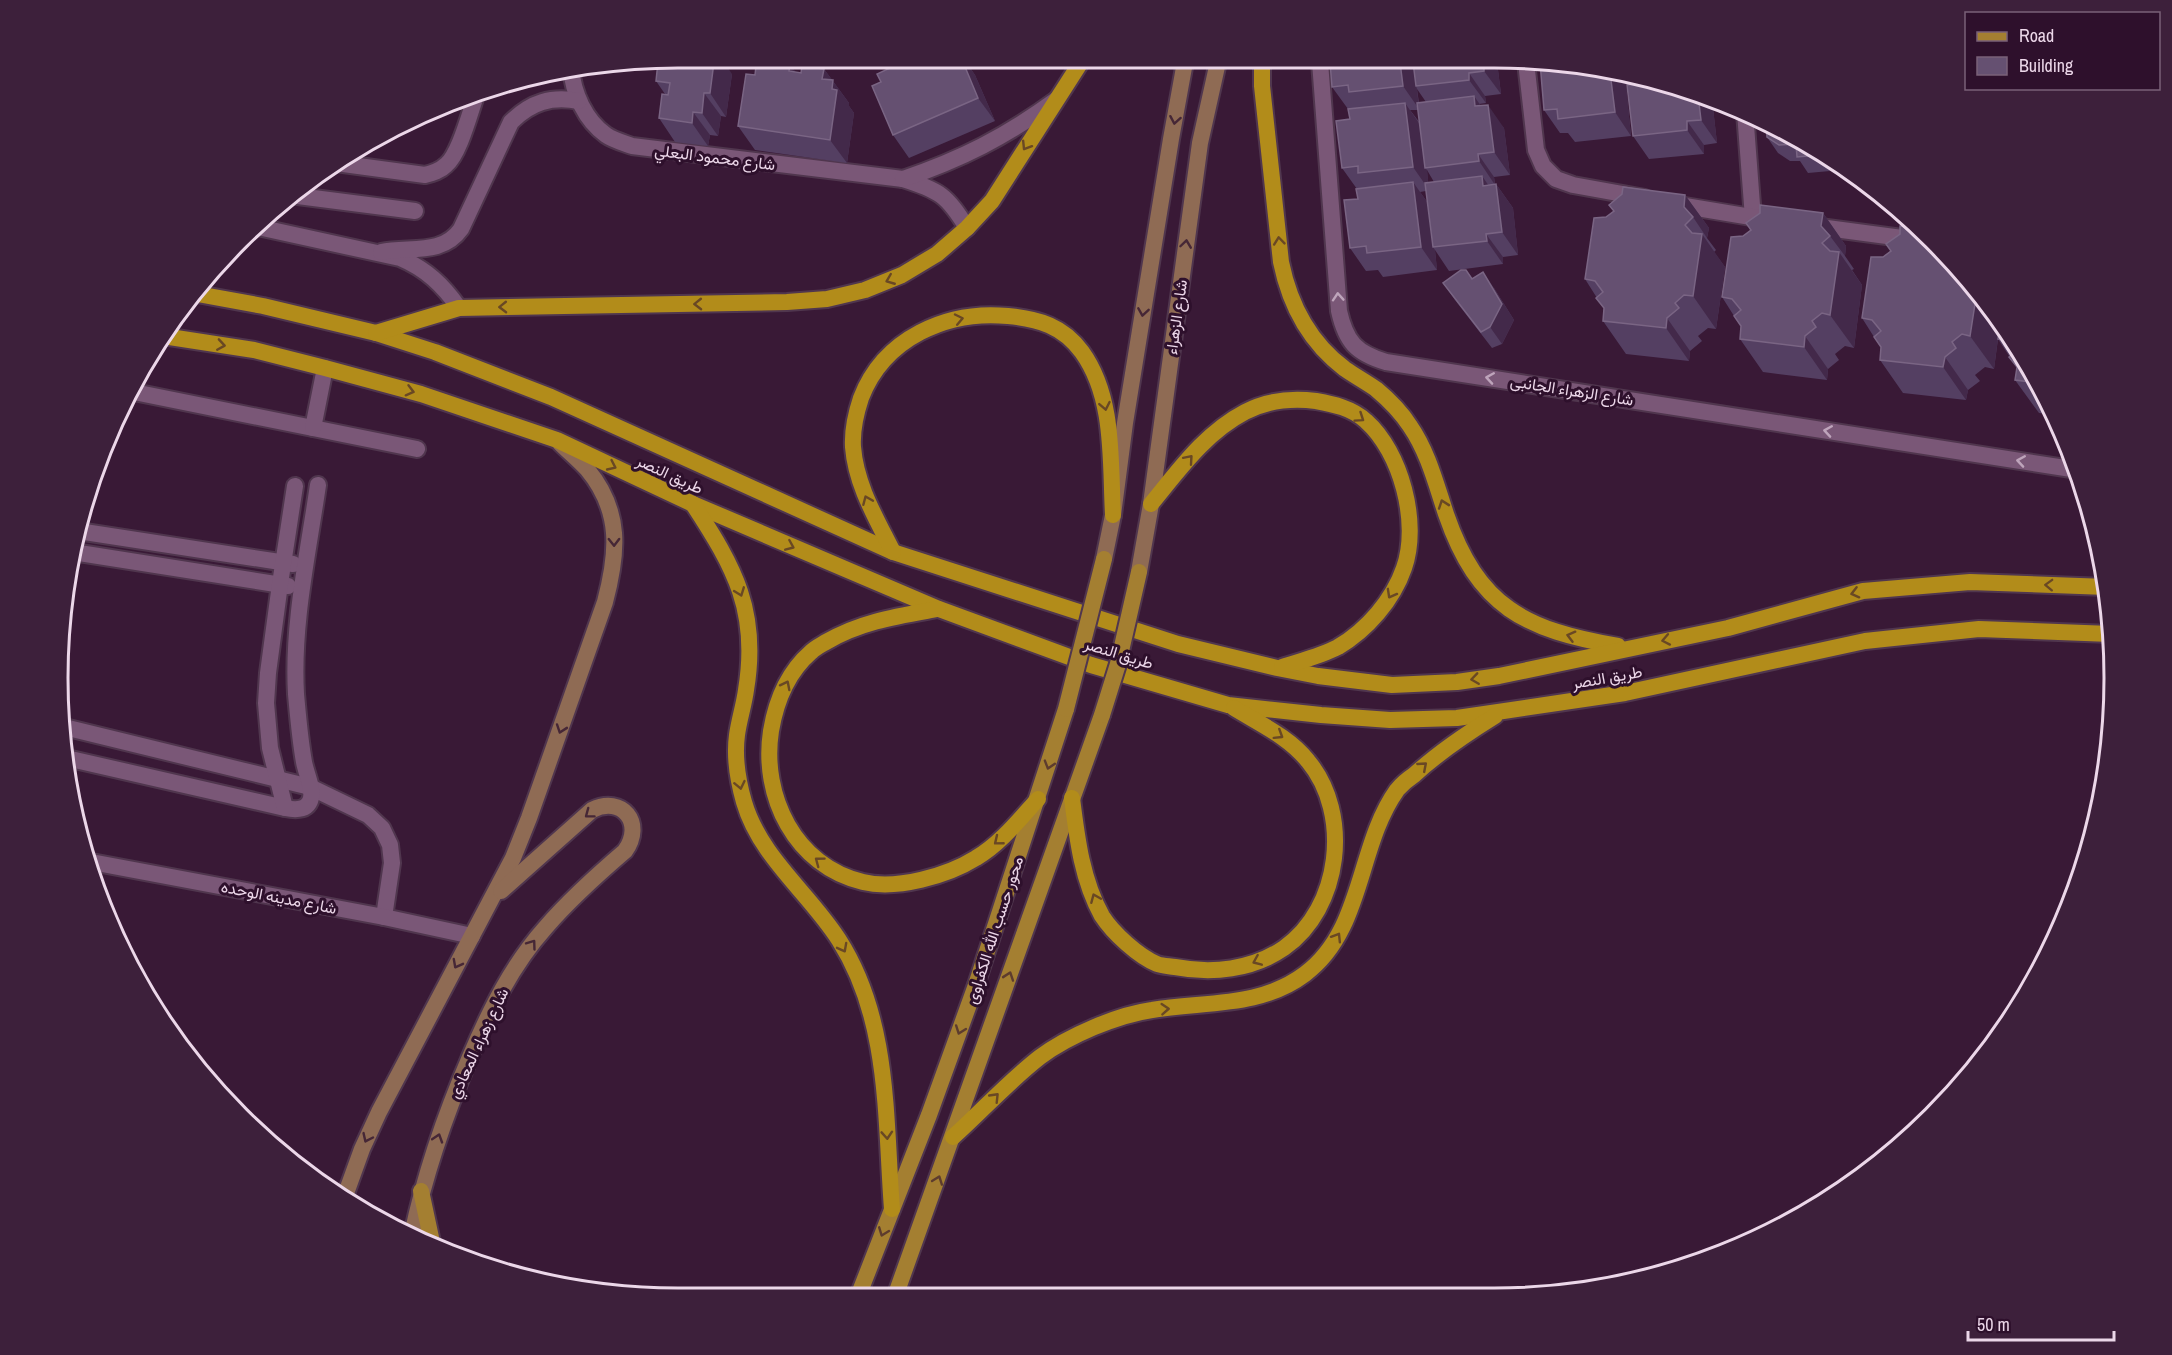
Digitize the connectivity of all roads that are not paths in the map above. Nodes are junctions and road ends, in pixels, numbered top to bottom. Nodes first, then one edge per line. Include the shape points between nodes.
1 (1077, 68) edge
2 (1184, 68) edge
3 (1217, 68) edge
4 (1262, 68) edge
5 (1320, 68) edge
6 (1527, 69) edge
7 (572, 77) edge
8 (1056, 100) junction
9 (579, 101) junction
10 (474, 103) edge
11 (1745, 121) edge
12 (348, 165) edge
13 (903, 179) junction
14 (303, 197) edge
15 (415, 211) dead end
16 (1753, 218) junction
17 (265, 228) edge
18 (967, 228) junction
19 (1920, 240) edge
20 (381, 252) junction
21 (203, 295) edge
22 (459, 308) junction
23 (376, 333) junction
24 (171, 337) edge
25 (325, 368) junction
26 (138, 393) edge
27 (313, 428) junction
28 (558, 440) junction
29 (417, 449) dead end
30 (2067, 468) edge
31 (318, 485) dead end
32 (295, 486) dead end
33 (693, 504) junction
34 (1151, 504) junction
35 (1113, 515) junction
36 (85, 532) edge
37 (114, 537) junction
38 (893, 552) junction
39 (80, 553) edge
40 (112, 558) junction
41 (1104, 559) joint
42 (283, 563) junction
43 (306, 566) junction
44 (1139, 572) joint
45 (280, 584) junction
46 (2097, 587) edge
47 (302, 588) junction
48 (939, 609) junction
49 (2103, 634) edge
50 (1628, 648) junction
51 (1277, 668) junction
52 (1228, 705) junction
53 (1501, 712) junction
54 (70, 729) edge
55 (96, 736) junction
56 (73, 760) edge
57 (89, 763) junction
58 (277, 780) junction
59 (310, 787) junction
60 (1072, 798) junction
61 (1038, 799) junction
62 (285, 808) junction
63 (97, 863) edge
64 (494, 897) junction
65 (384, 917) junction
66 (472, 936) junction
67 (953, 1137) junction
68 (347, 1190) edge
69 (421, 1191) junction
70 (892, 1209) junction
71 (414, 1227) edge
72 (430, 1235) edge
73 (861, 1288) edge
74 (898, 1288) edge

1 - 8 highway
2 -> 35 main road, شارع الزهراء
34 -> 3 main road, شارع الزهراء via 1200,143
50 -> 4 highway via 1593,642 1532,623 1496,598 1473,574 1455,540 1432,468 1410,425 1376,389 1329,357 1302,323 1281,262
30 -> 5 street, شارع الزهراء الجانبى via 1368,357 1353,346 1343,330 1339,311
6 - 16 street via 1536,150 1543,166 1556,179
7 - 9 street, شارع محمود البعلي
8 - 13 street, شارع محمود البعلي via 986,145 948,164
8 -> 18 highway via 992,201
9 - 13 street, شارع محمود البعلي via 606,135 632,146
9 - 20 street via 542,101 511,122 461,229 450,242 432,249
10 - 12 street via 456,153 437,171 424,175
11 - 16 street
13 - 18 street, شارع محمود البعلي via 930,187 945,198
14 - 15 street
16 - 19 street
17 - 20 street
18 -> 22 highway via 937,254 903,274 865,290 827,299
20 - 22 street via 416,265 435,278
21 - 23 highway, طريق النصر
22 - 23 highway
23 - 38 highway, طريق النصر via 551,398
24 -> 25 highway, طريق النصر via 254,350
25 - 27 street
25 -> 28 highway, طريق النصر via 421,394
26 - 27 street
27 - 29 street
28 -> 33 highway, طريق النصر
28 -> 64 main road, شارع زهراء المعادي via 587,469 612,514 613,573 530,818
31 - 43 street
32 - 42 street
33 -> 48 highway, طريق النصر
33 -> 70 highway via 732,569 746,608 750,638 748,671 736,748 739,783 754,830 839,940 866,995 877,1033
34 - 44 main road, شارع الزهراء
34 -> 51 highway via 1216,430 1246,411 1275,401 1338,405 1365,419 1383,441 1408,502 1410,535 1405,567 1390,599 1365,626 1338,647
38 -> 35 highway via 858,479 853,445 856,414 868,381 886,357 910,337 936,324 966,317 1035,319 1062,331 1082,352 1097,378 1105,405
35 - 41 main road, شارع الزهراء
36 - 37 street
37 - 40 street
37 - 42 street
38 - 51 highway, طريق النصر via 1178,644
39 - 40 street
40 - 45 street
41 -> 61 main road, محور حسب الله الكفراوى, bridge via 1066,709
42 - 43 street
42 - 45 street
43 - 47 street
44 - 60 main road, محور حسب الله الكفراوى, bridge via 1118,664
45 - 47 street
45 - 58 street via 266,703
46 -> 50 highway, طريق النصر via 1970,582 1863,591 1728,628
47 - 59 street via 296,694
48 - 52 highway, طريق النصر via 1091,665
61 -> 48 highway via 977,858 942,875 904,884 865,883 842,875 802,847 788,827 778,805 768,749 786,682 811,651 844,632 881,619
49 - 53 highway, طريق النصر via 1979,629 1865,641 1625,693
50 -> 51 highway, طريق النصر via 1456,682 1392,685
52 - 53 highway, طريق النصر via 1390,720
52 -> 60 highway via 1297,748 1319,776 1332,809 1334,861 1325,894 1308,923 1284,948 1253,964 1194,971 1157,964 1127,944 1103,917 1086,879
67 -> 53 highway via 1032,1063 1070,1039 1151,1010 1244,1000 1278,989 1305,974 1340,934 1377,827 1398,789 1462,736
54 - 55 street
55 - 57 street
55 - 58 street
56 - 57 street
57 - 62 street
58 - 59 street
58 - 62 street
59 - 62 street via 311,797 306,806
59 - 65 street via 368,815 387,836 392,863
67 -> 60 main road, محور حسب الله الكفراوى
61 -> 70 main road, محور حسب الله الكفراوى via 976,985
63 - 65 street, شارع مدينه الوحده
64 - 66 main road, شارع زهراء المعادي
69 -> 64 main road, شارع زهراء المعادي via 447,1109 488,1014 513,970 544,928 631,843 632,823 628,815 610,805 592,810
65 - 66 street, شارع مدينه الوحده
66 -> 68 main road, شارع زهراء المعادي via 379,1112
74 -> 67 main road, محور حسب الله الكفراوى
69 - 71 main road, شارع زهراء المعادي
69 - 72 main road
70 -> 73 main road, محور حسب الله الكفراوى

